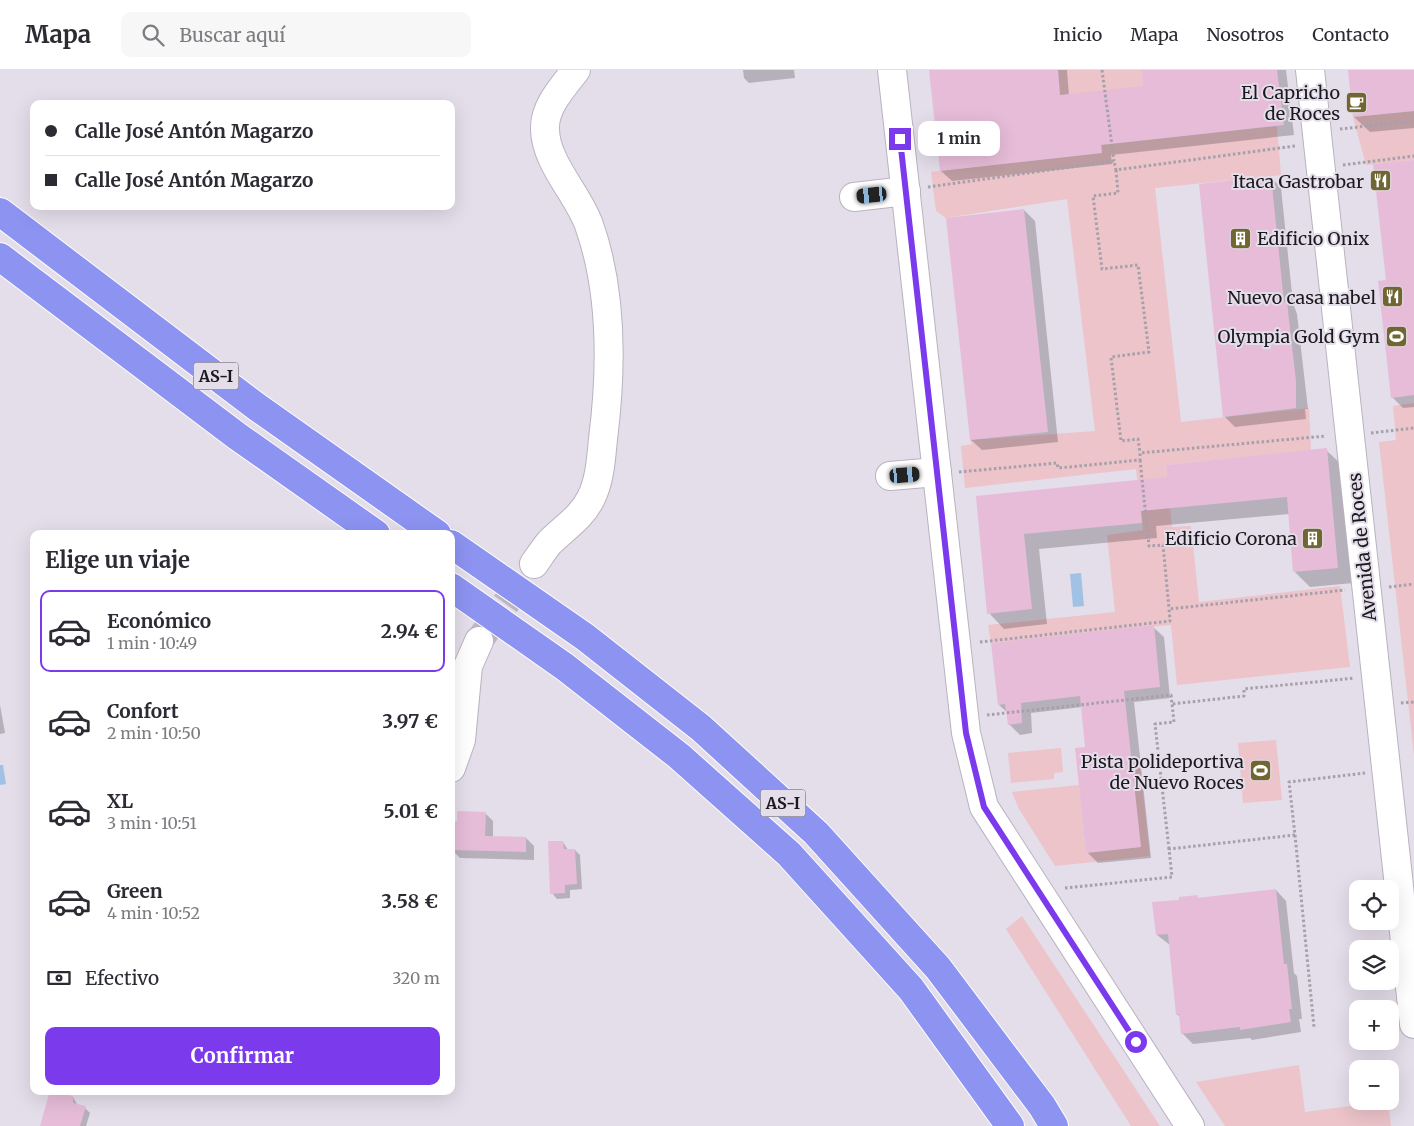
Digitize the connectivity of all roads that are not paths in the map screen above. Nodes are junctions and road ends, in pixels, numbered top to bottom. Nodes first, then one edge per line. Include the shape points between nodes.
1 (576, 70) edge
2 (892, 70) edge
3 (1310, 70) edge
4 (917, 189) junction
5 (854, 197) dead end
6 (0, 212) edge
7 (0, 257) edge
8 (947, 472) junction
9 (890, 476) dead end
10 (370, 530) edge
11 (431, 530) edge
12 (455, 547) edge
13 (534, 564) tunnel mouth
14 (455, 590) edge
15 (479, 641) tunnel mouth
16 (455, 757) edge
17 (1414, 1024) edge
18 (1010, 1126) edge
19 (1054, 1126) edge
20 (1190, 1126) edge

1 - 13 street via 554,99 544,128 548,150 589,226 606,296 610,383 598,475 591,498
2 - 4 street
3 - 17 street, Avenida de Roces
4 - 5 street
4 - 8 street
6 - 11 highway, AS-I via 257,407
7 - 10 highway, AS-I via 237,436
8 - 9 street
8 - 20 street via 966,733 984,807
12 - 19 highway, AS-I via 585,637 701,728 816,833 938,968
14 - 18 highway, AS-I via 566,667 671,750 789,854 911,990
15 - 16 street via 468,666 461,740

